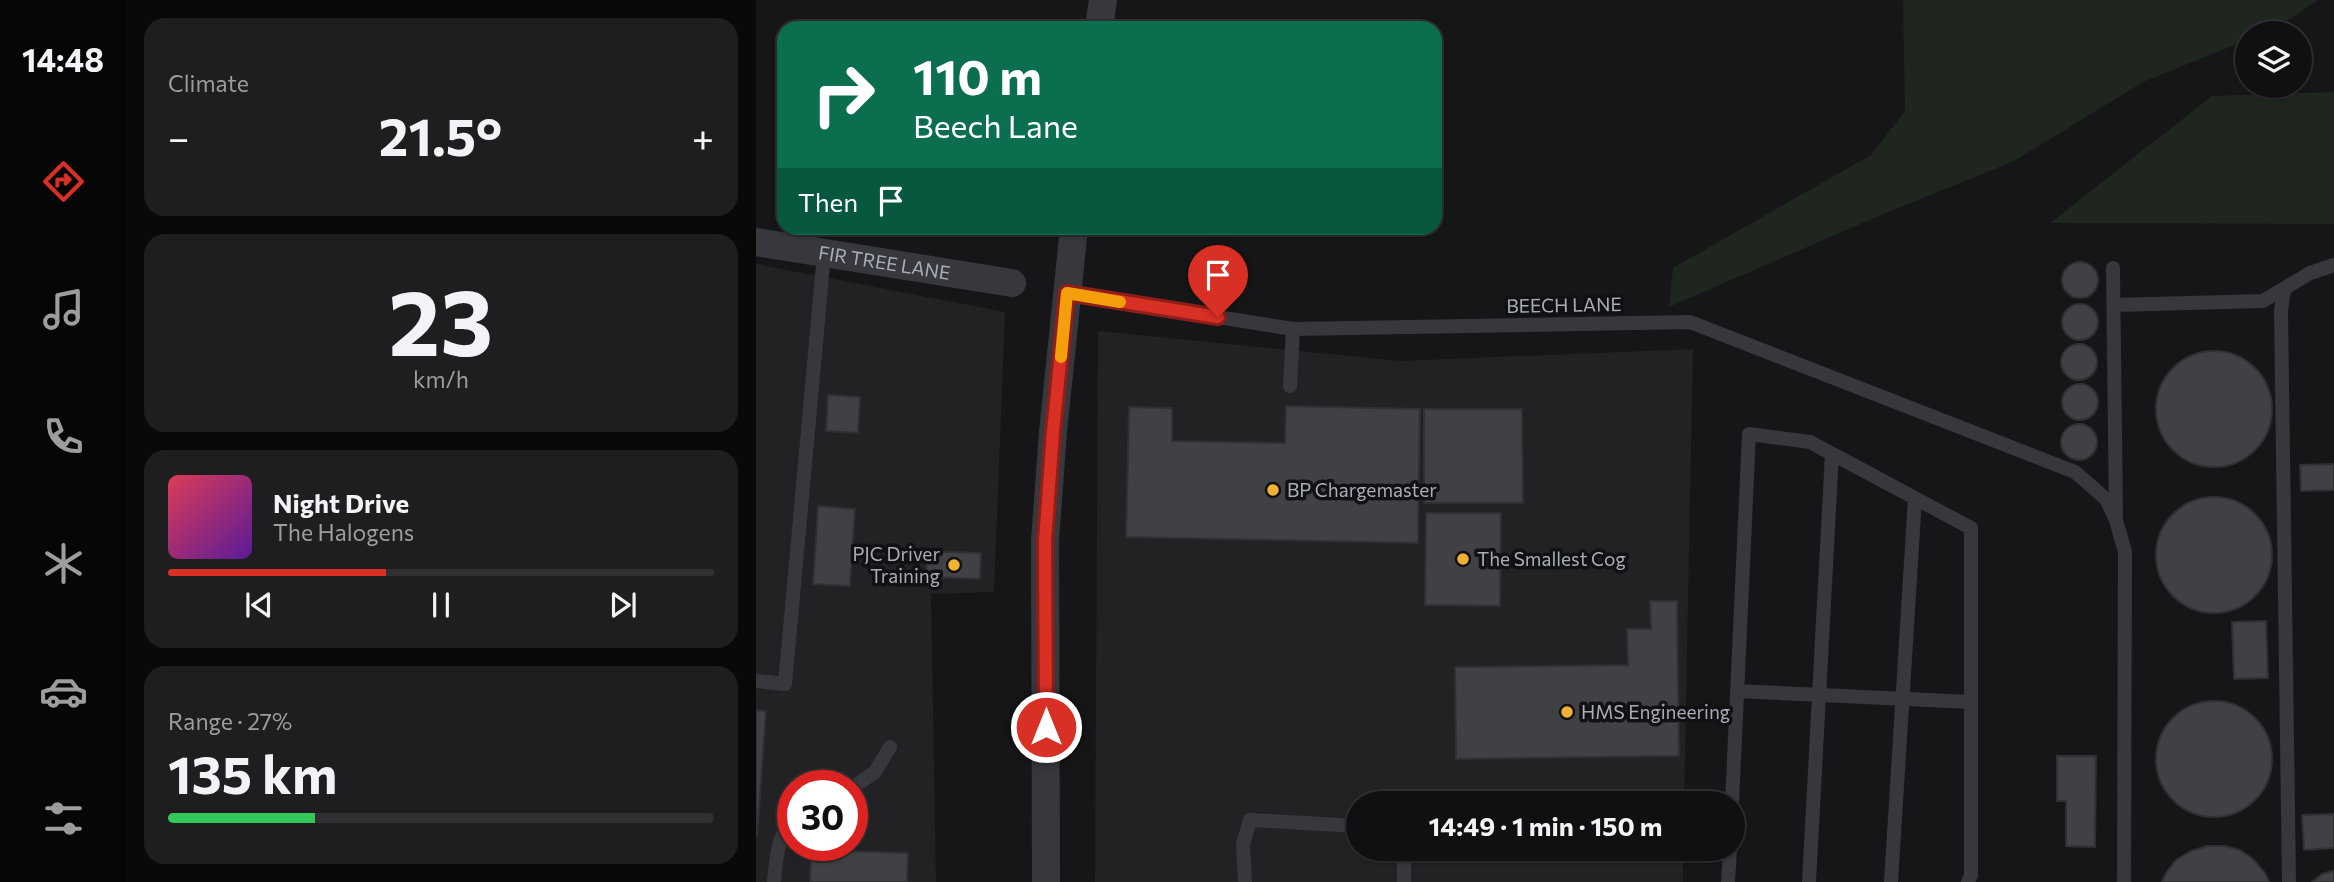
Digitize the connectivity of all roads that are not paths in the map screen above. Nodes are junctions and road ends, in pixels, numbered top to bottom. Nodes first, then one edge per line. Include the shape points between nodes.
1 (1103, 0) edge
2 (1100, 21) edge
3 (1073, 235) edge
4 (756, 242) edge
5 (824, 254) junction
6 (2334, 265) edge
7 (2113, 268) dead end
8 (1012, 283) dead end
9 (2284, 289) junction
10 (1067, 293) junction
11 (2114, 305) junction
12 (1293, 329) junction
13 (1290, 386) dead end
14 (1832, 454) junction
15 (1915, 498) junction
16 (2116, 520) junction
17 (756, 681) edge
18 (1737, 691) junction
19 (1819, 695) junction
20 (1902, 699) junction
21 (1971, 702) junction
22 (890, 747) dead end
23 (868, 777) edge
24 (1733, 791) edge
25 (1346, 825) edge
26 (777, 854) edge
27 (1404, 861) edge
28 (1729, 861) edge
29 (775, 882) edge
30 (1046, 882) edge
31 (1245, 882) edge
32 (1404, 882) edge
33 (1728, 882) edge
34 (1741, 882) edge
35 (1810, 882) edge
36 (1891, 882) edge
37 (1968, 882) edge
38 (2124, 882) edge
39 (2289, 882) edge

1 - 2 street
3 - 10 street
4 - 5 street, FIR TREE LANE
5 - 8 street, FIR TREE LANE
5 - 17 lane via 785,684
6 - 9 lane
7 - 11 lane
9 - 11 lane via 2263,301
9 - 39 lane
10 - 12 lane, BEECH LANE
10 - 30 street via 1045,541
11 - 16 lane
12 - 13 lane
12 - 16 lane, BEECH LANE via 1690,322 2075,472 2106,499
14 - 15 lane
14 - 18 lane via 1810,442 1749,434
14 - 19 lane
15 - 20 lane
15 - 21 lane via 1972,528
16 - 38 lane via 2125,552
18 - 19 lane
18 - 24 lane
19 - 20 lane
19 - 35 lane
20 - 21 lane
20 - 36 lane
21 - 37 lane
22 - 23 lane
25 - 31 lane via 1250,820 1243,844
26 - 29 lane
27 - 32 lane
28 - 33 lane
33 - 34 lane

